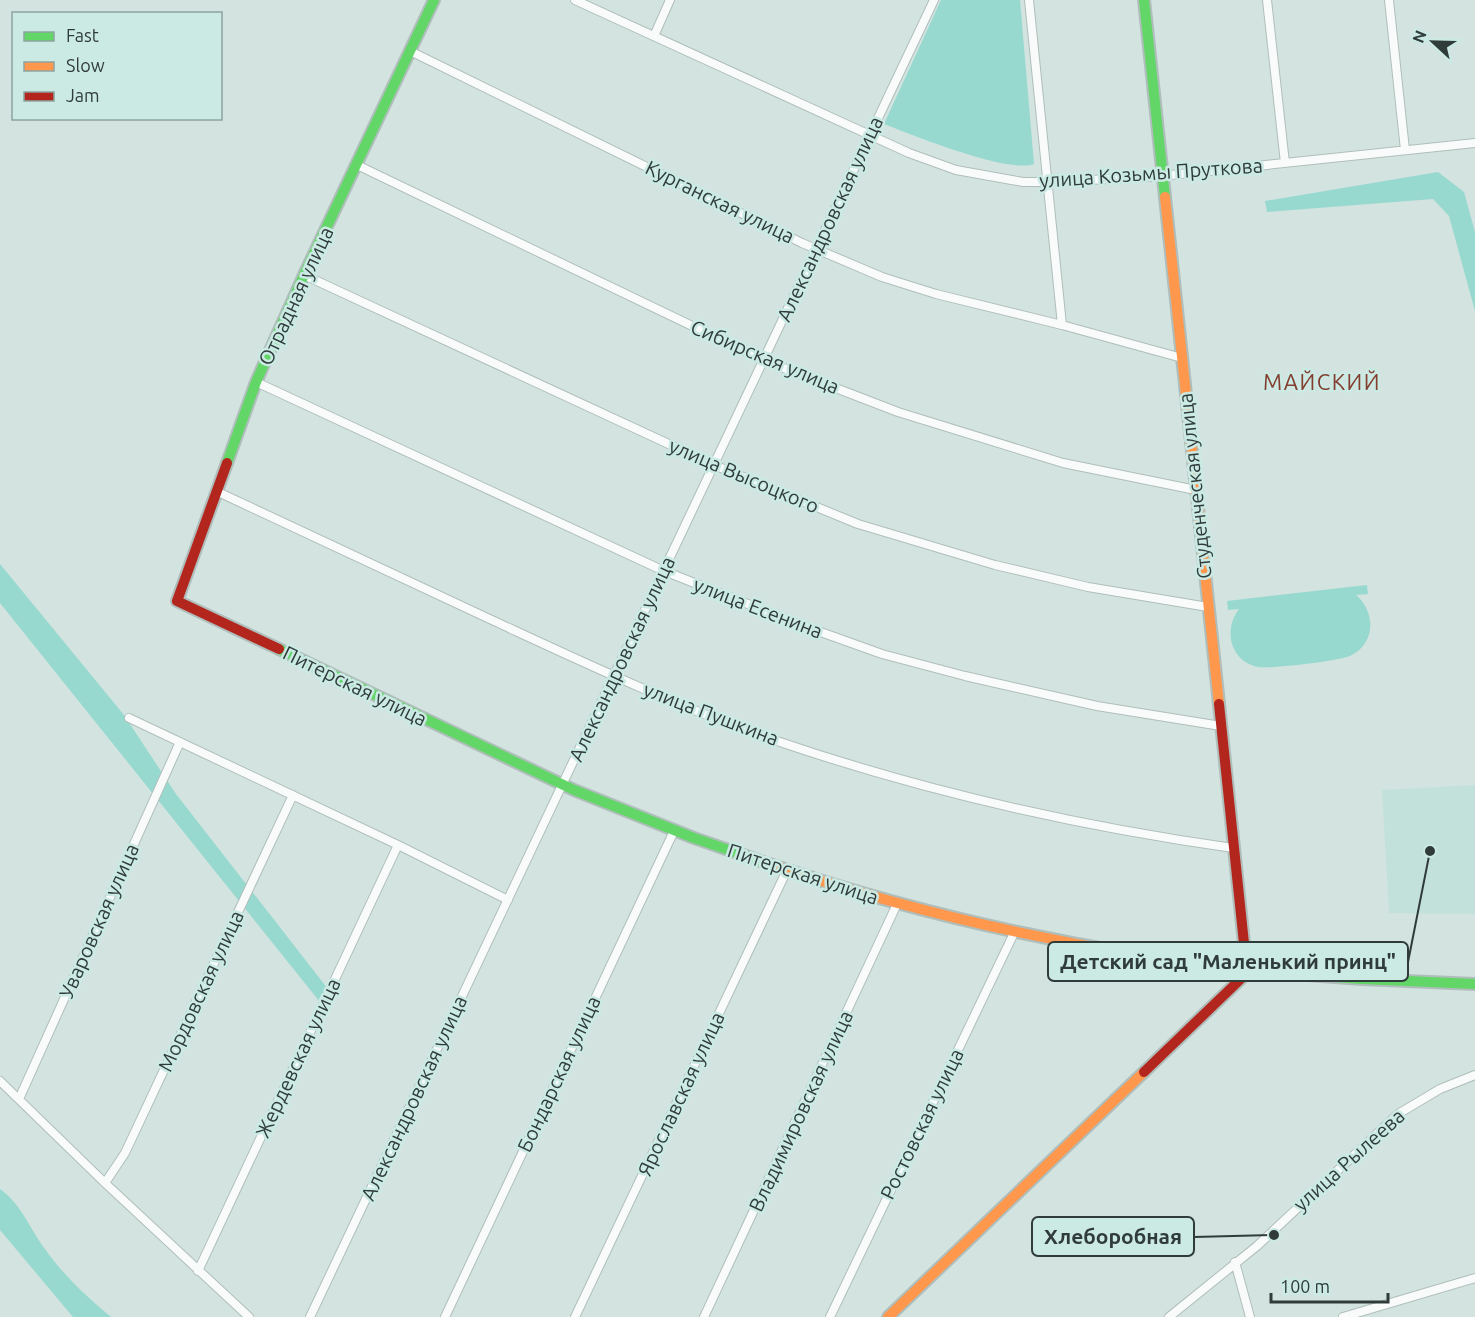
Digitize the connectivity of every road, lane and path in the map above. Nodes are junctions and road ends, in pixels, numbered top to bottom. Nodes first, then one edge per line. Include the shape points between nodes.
1 (434, 0) edge
2 (575, 0) edge
3 (670, 0) edge
4 (934, 0) edge
5 (1029, 0) edge
6 (1143, 0) edge
7 (1267, 0) edge
8 (1389, 0) edge
9 (654, 36) junction
10 (410, 51) junction
11 (870, 135) junction
12 (1475, 143) edge
13 (1405, 150) junction
14 (1285, 163) junction
15 (357, 165) junction
16 (1162, 176) junction
17 (1048, 182) junction
18 (816, 249) junction
19 (304, 275) junction
20 (1062, 325) junction
21 (1182, 358) junction
22 (763, 360) junction
23 (256, 382) junction
24 (714, 465) junction
25 (1196, 490) junction
26 (218, 492) junction
27 (664, 571) junction
28 (177, 601) joint
29 (1208, 607) junction
30 (614, 676) junction
31 (129, 718) dead end
32 (1221, 726) junction
33 (180, 742) junction
34 (562, 785) junction
35 (292, 795) junction
36 (674, 831) junction
37 (398, 845) junction
38 (1233, 848) junction
39 (787, 870) junction
40 (508, 900) junction
41 (897, 904) junction
42 (1015, 931) junction
43 (1250, 970) junction
44 (1475, 984) edge
45 (1475, 1075) edge
46 (0, 1081) edge
47 (19, 1099) junction
48 (105, 1183) junction
49 (1234, 1262) junction
50 (198, 1271) junction
51 (1475, 1278) edge
52 (249, 1317) edge
53 (310, 1317) edge
54 (445, 1317) edge
55 (575, 1317) edge
56 (704, 1317) edge
57 (830, 1317) edge
58 (888, 1317) edge
59 (1169, 1317) edge
60 (1250, 1317) edge
61 (1343, 1317) edge

1 - 10 street, Отрадная улица
2 - 9 street, улица Козьмы Пруткова
3 - 9 street
4 - 11 street, Александровская улица
5 - 17 street
6 - 16 street, Студенческая улица
7 - 14 street
8 - 13 street
9 - 11 street, улица Козьмы Пруткова
10 - 15 street, Отрадная улица
10 - 18 street, Курганская улица
11 - 17 street, улица Козьмы Пруткова via 956,170 1023,182
11 - 18 street, Александровская улица
12 - 13 street, улица Козьмы Пруткова
13 - 14 street, улица Козьмы Пруткова
14 - 16 street, улица Козьмы Пруткова
15 - 19 street, Отрадная улица
15 - 22 street, Сибирская улица
16 - 17 street, улица Козьмы Пруткова
16 - 21 street, Студенческая улица
17 - 20 street
18 - 20 street, Курганская улица via 882,277 936,294
18 - 22 street, Александровская улица
19 - 23 street, Отрадная улица
19 - 24 street, улица Высоцкого
20 - 21 street, Курганская улица
21 - 25 street, Студенческая улица
22 - 24 street, Александровская улица
22 - 25 street, Сибирская улица via 898,412 1063,463
23 - 26 street, Отрадная улица
23 - 27 street, улица Есенина
24 - 27 street, Александровская улица
24 - 29 street, улица Высоцкого via 858,524 995,565 1088,587
25 - 29 street, Студенческая улица
26 - 28 street, Отрадная улица
26 - 30 street, улица Пушкина
27 - 30 street, Александровская улица
27 - 32 street, улица Есенина via 882,654 1097,706
28 - 34 street, Питерская улица
29 - 32 street, Студенческая улица
30 - 34 street, Александровская улица
30 - 38 street, улица Пушкина via 771,739 912,783 1010,808
31 - 33 street
32 - 38 street, Студенческая улица
33 - 35 street
33 - 47 street, Уваровская улица
34 - 36 street, Питерская улица
34 - 40 street, Александровская улица
35 - 37 street
35 - 48 street, Мордовская улица via 125,1153
36 - 39 street, Питерская улица
36 - 54 street, Бондарская улица
37 - 40 street
37 - 50 street, Жердевская улица
38 - 43 street, Студенческая улица
39 - 41 street, Питерская улица
39 - 55 street, Ярославская улица
40 - 53 street, Александровская улица
41 - 42 street, Питерская улица
41 - 56 street, Владимировская улица
42 - 43 street, Питерская улица via 1073,944
42 - 57 street, Ростовская улица
43 - 44 street, Питерская улица
43 - 58 street
45 - 49 street, улица Рылеева via 1440,1089 1398,1114 1257,1246
46 - 47 street
47 - 48 street
48 - 50 street
49 - 59 street, улица Рылеева
49 - 60 street
50 - 52 street
51 - 61 street

